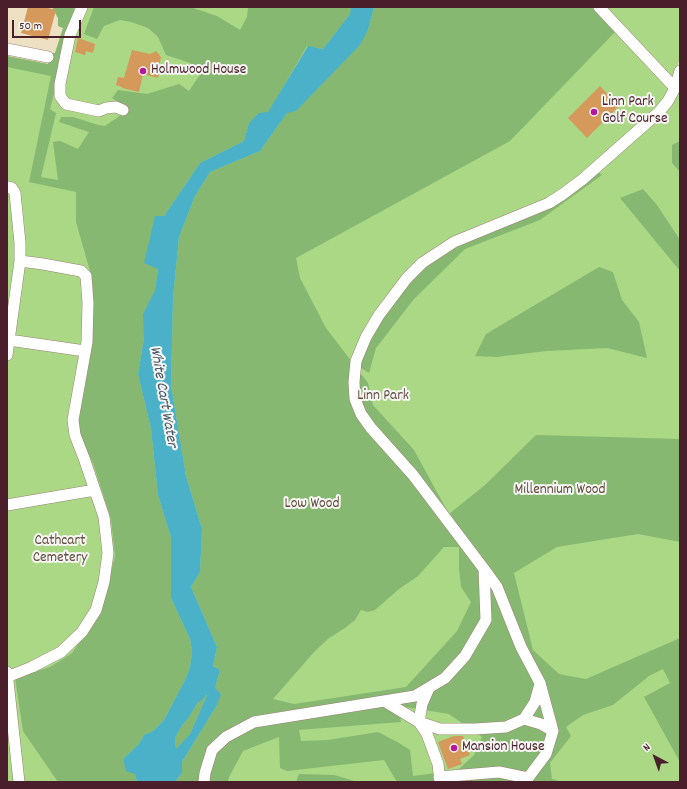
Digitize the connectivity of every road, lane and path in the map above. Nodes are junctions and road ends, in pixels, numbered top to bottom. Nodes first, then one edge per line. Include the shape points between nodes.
1 (82, 7) edge
2 (599, 7) edge
3 (7, 49) edge
4 (48, 57) dead end
5 (680, 71) edge
6 (675, 88) junction
7 (123, 110) dead end
8 (7, 187) edge
9 (20, 262) junction
10 (9, 340) junction
11 (86, 351) junction
12 (7, 355) edge
13 (95, 490) junction
14 (7, 505) edge
15 (484, 569) junction
16 (7, 672) edge
17 (7, 677) edge
18 (540, 683) junction
19 (430, 687) junction
20 (386, 702) junction
21 (524, 719) junction
22 (419, 722) junction
23 (553, 731) junction
24 (440, 780) edge
25 (525, 780) edge
26 (19, 782) edge
27 (204, 782) edge

1 - 7 street via 70,35 60,96 66,104 99,111 116,107
2 - 6 street
3 - 4 street
5 - 6 street
6 - 15 street via 659,112 563,194 549,203 454,242 422,263 407,278 379,315 366,336 356,361 355,399 361,414 413,475
8 - 9 street via 12,188 15,193
9 - 10 street
9 - 11 street via 81,272 86,276
10 - 11 street
10 - 12 street
11 - 13 street via 73,420 75,435
13 - 14 street
13 - 17 street via 104,517 108,553 104,582 96,610 82,632 61,652
15 - 18 street via 497,587 521,647
15 - 19 street via 486,620 465,656 445,678
16 - 17 street
17 - 26 street
18 - 21 street via 535,702
18 - 23 street
19 - 20 street via 415,696
19 - 22 street via 422,704
20 - 22 street
20 - 27 street via 254,722 226,737 212,750 204,773
21 - 22 street via 506,727 475,730 440,729
21 - 23 street via 542,724
22 - 24 street via 427,734 438,764
23 - 25 street via 546,754
24 - 25 street via 499,772

